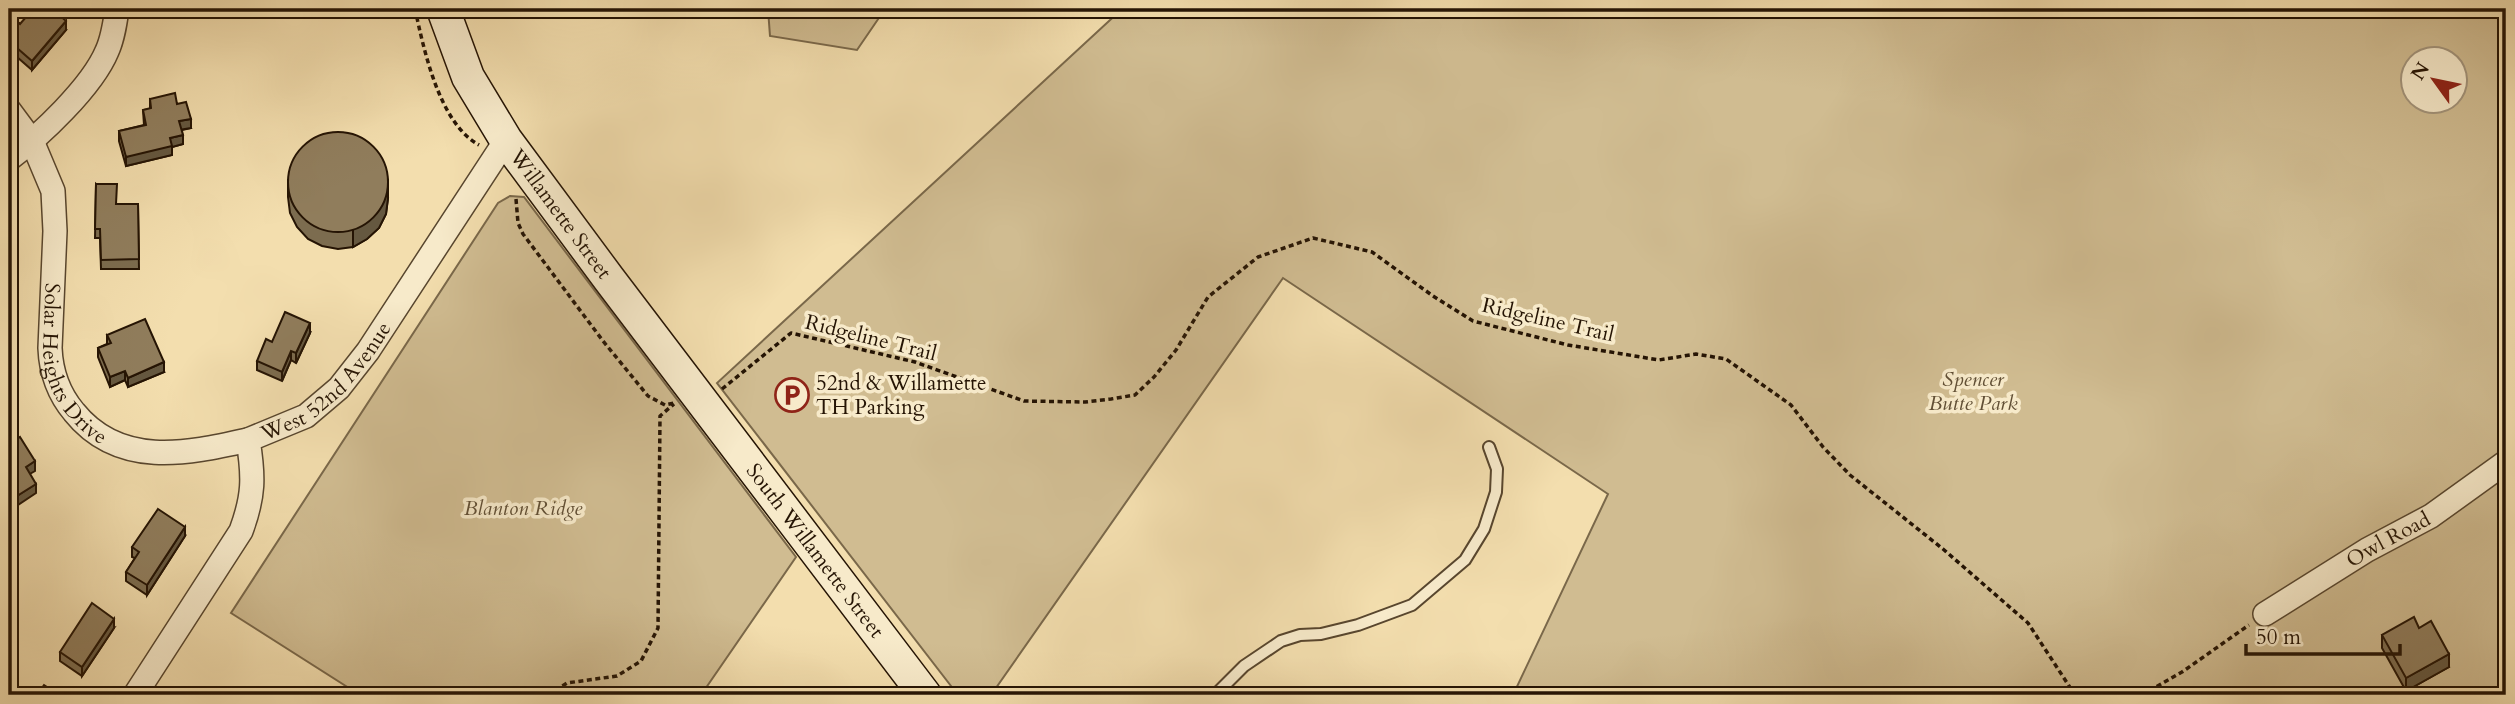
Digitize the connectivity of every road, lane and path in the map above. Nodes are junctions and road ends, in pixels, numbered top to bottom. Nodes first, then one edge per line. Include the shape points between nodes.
1 (117, 9) edge
2 (415, 9) edge
3 (443, 9) edge
4 (9, 110) edge
5 (32, 141) junction
6 (498, 151) junction
7 (9, 159) edge
8 (690, 398) junction
9 (248, 440) junction
10 (1489, 447) dead end
11 (2506, 462) edge
12 (2265, 614) joint
13 (135, 695) edge
14 (548, 695) edge
15 (925, 695) edge
16 (1215, 695) edge
17 (2075, 695) edge
18 (2142, 695) edge

1 - 5 street via 107,51 96,71
2 - 6 path via 438,92 467,138
3 - 6 main road, Willamette Street
4 - 5 street, Solar Heights Drive
5 - 7 street
5 - 9 street, Solar Heights Drive via 53,191 50,348 62,396 95,433 128,449 167,454
6 - 8 main road, Willamette Street
6 - 8 path via 514,188 523,234 603,341 649,396 664,405
6 - 9 street, West 52nd Avenue via 339,388 306,416
8 - 14 path via 660,416 658,628 650,648 641,661 617,676 567,683
8 - 15 main road, South Willamette Street
8 - 17 path, Ridgeline Trail via 791,333 915,362 1024,401 1085,402 1135,395 1176,350 1208,298 1226,281 1258,257 1313,238 1371,252 1473,321 1568,345 1659,360 1696,354 1726,359 1791,405 1850,475 2028,623
9 - 13 street, West 52nd Avenue via 254,490 241,531
10 - 16 lane via 1497,469 1496,492 1484,529 1465,560 1412,605 1358,625 1281,641 1244,666
11 - 12 street, Owl Road via 2431,516
12 - 18 path

